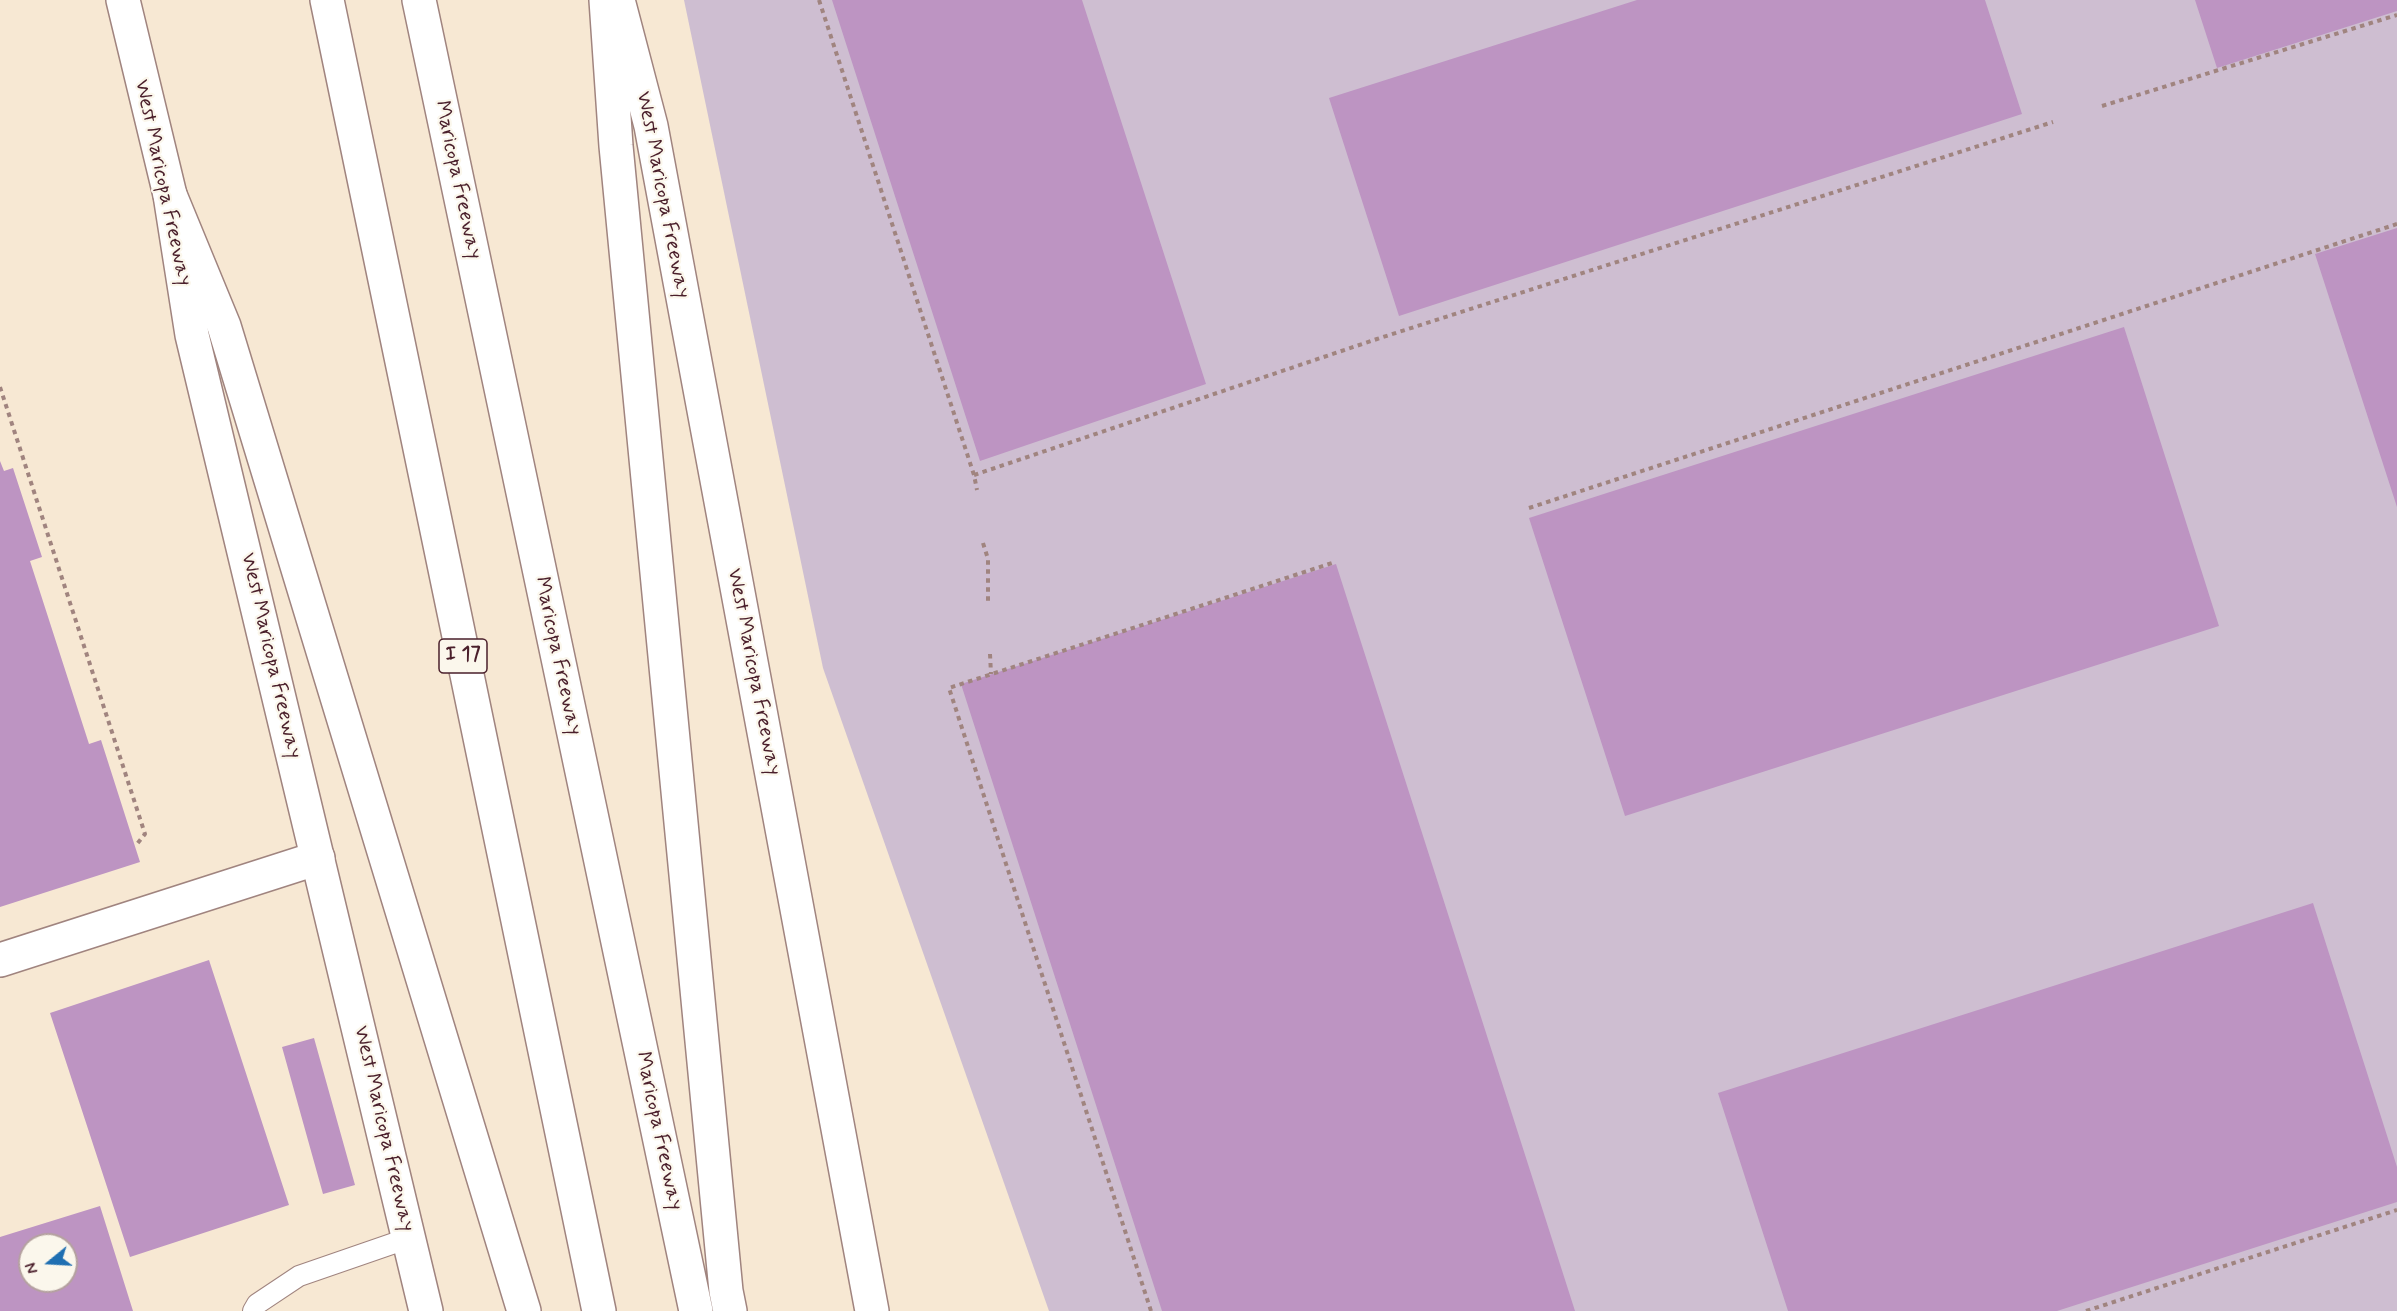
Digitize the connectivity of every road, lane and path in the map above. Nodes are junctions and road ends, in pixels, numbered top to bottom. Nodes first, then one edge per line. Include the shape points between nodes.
1 (123, 0) edge
2 (327, 0) edge
3 (419, 0) edge
4 (606, 0) edge
5 (618, 0) edge
6 (819, 0) edge
7 (2397, 15) edge
8 (2102, 106) dead end
9 (2053, 122) dead end
10 (170, 195) junction
11 (2397, 224) edge
12 (0, 387) edge
13 (974, 475) junction
14 (977, 490) dead end
15 (1529, 508) dead end
16 (983, 543) dead end
17 (1332, 563) dead end
18 (988, 602) dead end
19 (990, 654) dead end
20 (991, 674) junction
21 (137, 844) dead end
22 (318, 858) junction
23 (0, 960) edge
24 (2397, 1210) edge
25 (409, 1238) junction
26 (252, 1311) edge
27 (426, 1311) edge
28 (524, 1311) edge
29 (599, 1311) edge
30 (696, 1311) edge
31 (730, 1311) edge
32 (872, 1311) edge
33 (1151, 1311) edge
34 (2086, 1311) edge

1 - 10 main road, West Maricopa Freeway
2 - 29 main road, I 17
3 - 30 main road, Maricopa Freeway
4 - 31 main road via 616,146
5 - 32 main road, West Maricopa Freeway via 651,126
6 - 13 path
7 - 8 path
9 - 13 path via 1377,339
10 - 22 main road, West Maricopa Freeway via 192,334
10 - 28 main road via 224,326
11 - 15 path
12 - 21 path via 145,834
13 - 14 path
16 - 18 path via 988,560
17 - 20 path
19 - 20 path
20 - 33 path via 949,688
22 - 23 main road
22 - 25 main road, West Maricopa Freeway
24 - 34 path
25 - 26 lane via 299,1276
25 - 27 main road, West Maricopa Freeway

